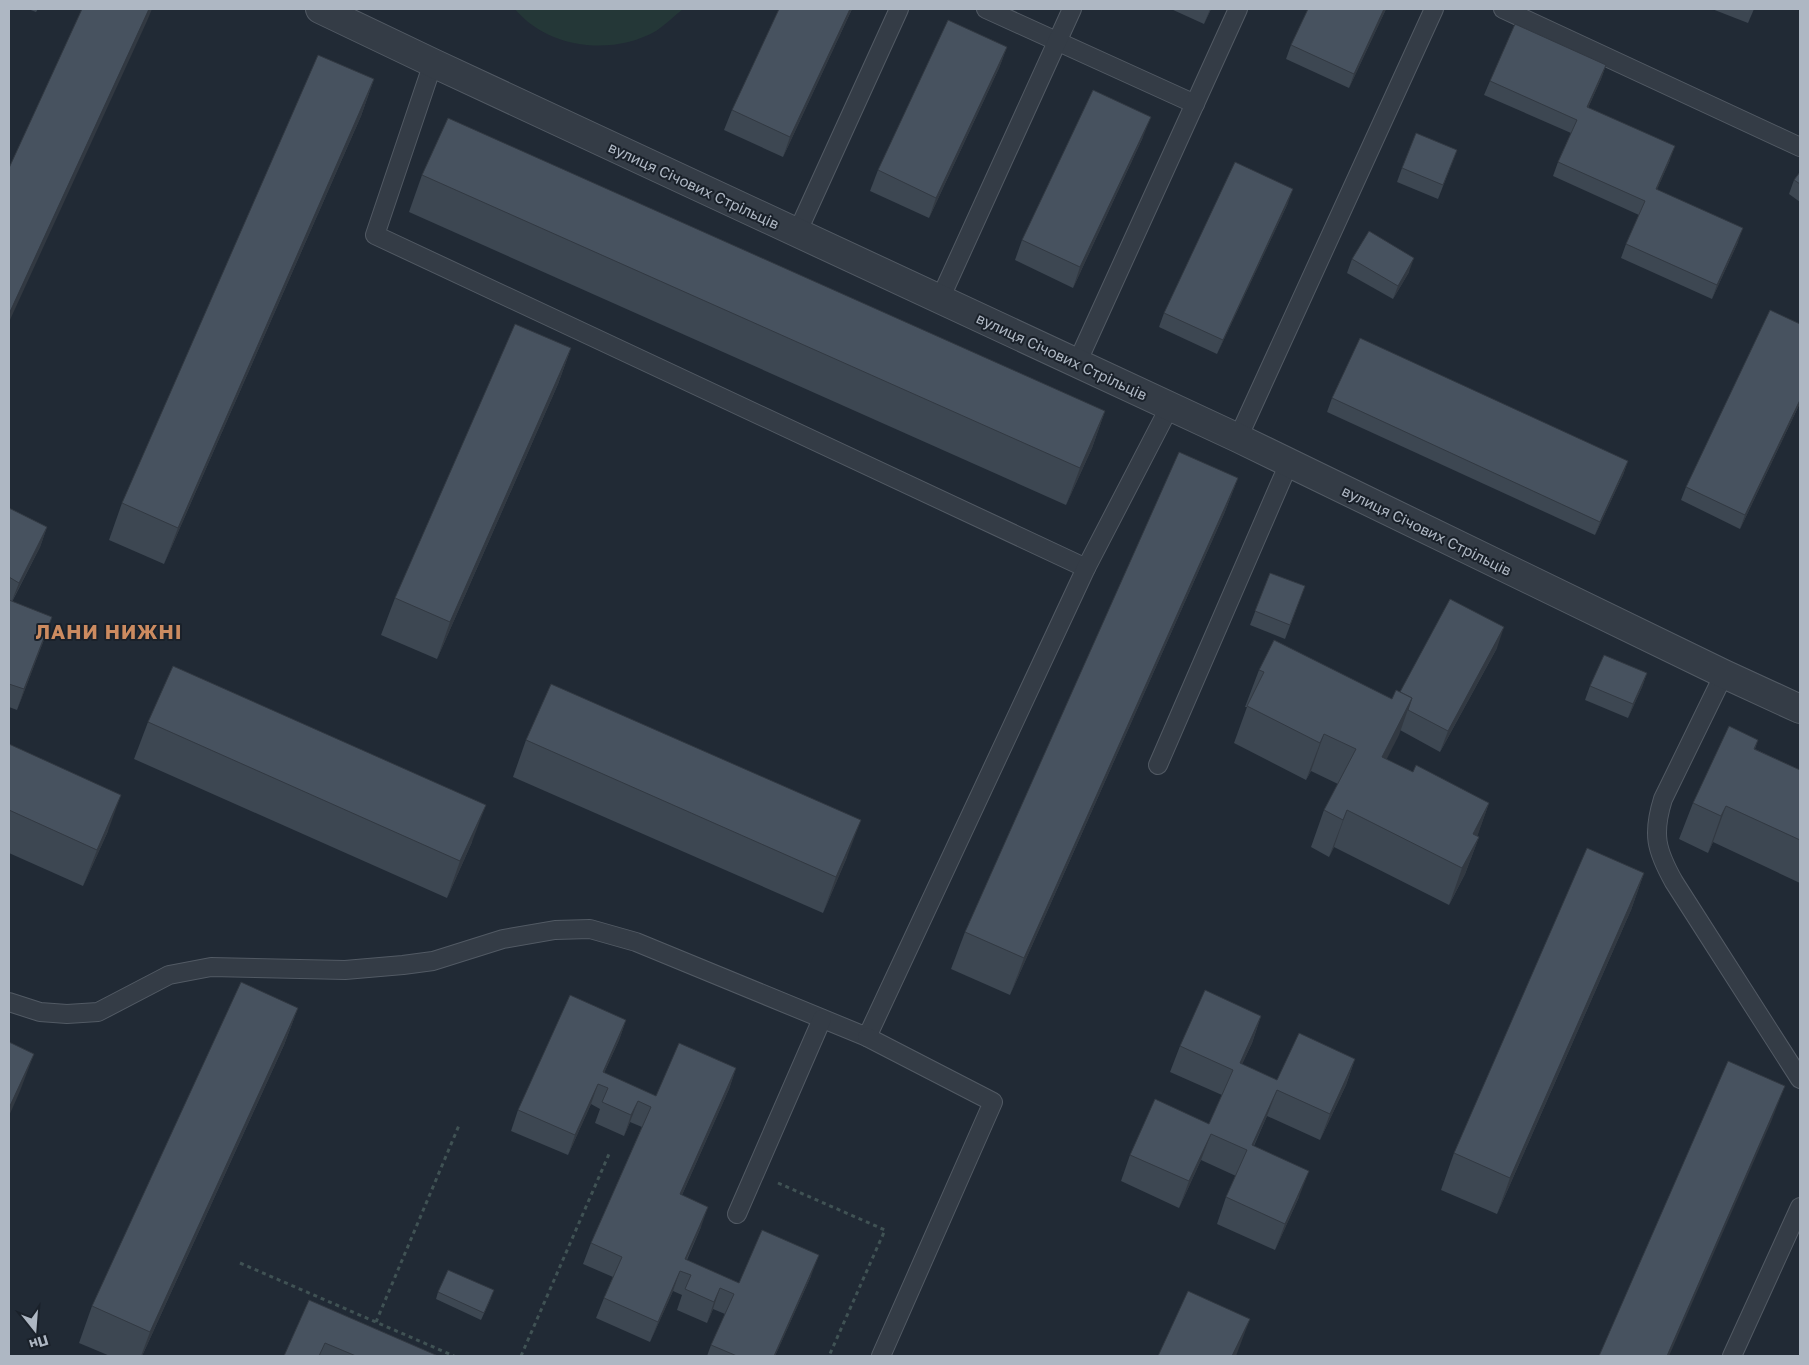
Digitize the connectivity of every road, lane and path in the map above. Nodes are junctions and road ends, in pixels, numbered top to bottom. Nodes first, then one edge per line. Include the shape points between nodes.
1 (320, 9) edge
2 (899, 9) edge
3 (986, 9) edge
4 (1072, 9) edge
5 (1238, 9) edge
6 (1434, 9) edge
7 (1503, 9) edge
8 (1057, 41) junction
9 (433, 63) junction
10 (1195, 104) junction
11 (1800, 147) edge
12 (797, 232) junction
13 (940, 299) junction
14 (1077, 363) junction
15 (1170, 406) junction
16 (1238, 438) junction
17 (1289, 463) junction
18 (1086, 568) junction
19 (1724, 674) junction
20 (1800, 709) edge
21 (1158, 765) dead end
22 (9, 1002) edge
23 (822, 1019) junction
24 (867, 1037) junction
25 (1800, 1079) edge
26 (460, 1123) dead end
27 (609, 1154) dead end
28 (754, 1173) junction
29 (1800, 1207) edge
30 (737, 1214) dead end
31 (240, 1262) dead end
32 (376, 1322) junction
33 (454, 1356) edge
34 (521, 1356) edge
35 (829, 1356) edge
36 (881, 1356) edge
37 (1732, 1356) edge

1 - 9 street, вулиця Січових Стрільців
2 - 12 lane
3 - 8 lane
4 - 8 lane
5 - 10 lane
6 - 16 lane
7 - 11 lane
8 - 10 lane
8 - 13 lane
9 - 12 street, вулиця Січових Стрільців
9 - 18 lane via 375,235
10 - 14 lane
12 - 13 street, вулиця Січових Стрільців
13 - 14 street, вулиця Січових Стрільців
14 - 15 street, вулиця Січових Стрільців
15 - 16 street, вулиця Січових Стрільців
15 - 18 lane
16 - 17 street, вулиця Січових Стрільців
17 - 19 street, вулиця Січових Стрільців
17 - 21 lane
18 - 24 lane
19 - 20 street, вулиця Січових Стрільців
19 - 25 lane via 1663,799 1656,820 1657,842 1662,862 1674,882
22 - 23 lane via 40,1012 98,1012 169,975 211,967 345,970 403,965 433,961 503,940 555,930 590,929 636,942
23 - 24 lane
23 - 28 lane
24 - 36 lane via 993,1102
26 - 32 path
27 - 34 path
28 - 30 lane
28 - 35 path via 885,1230
29 - 37 lane
31 - 32 path
32 - 33 path

